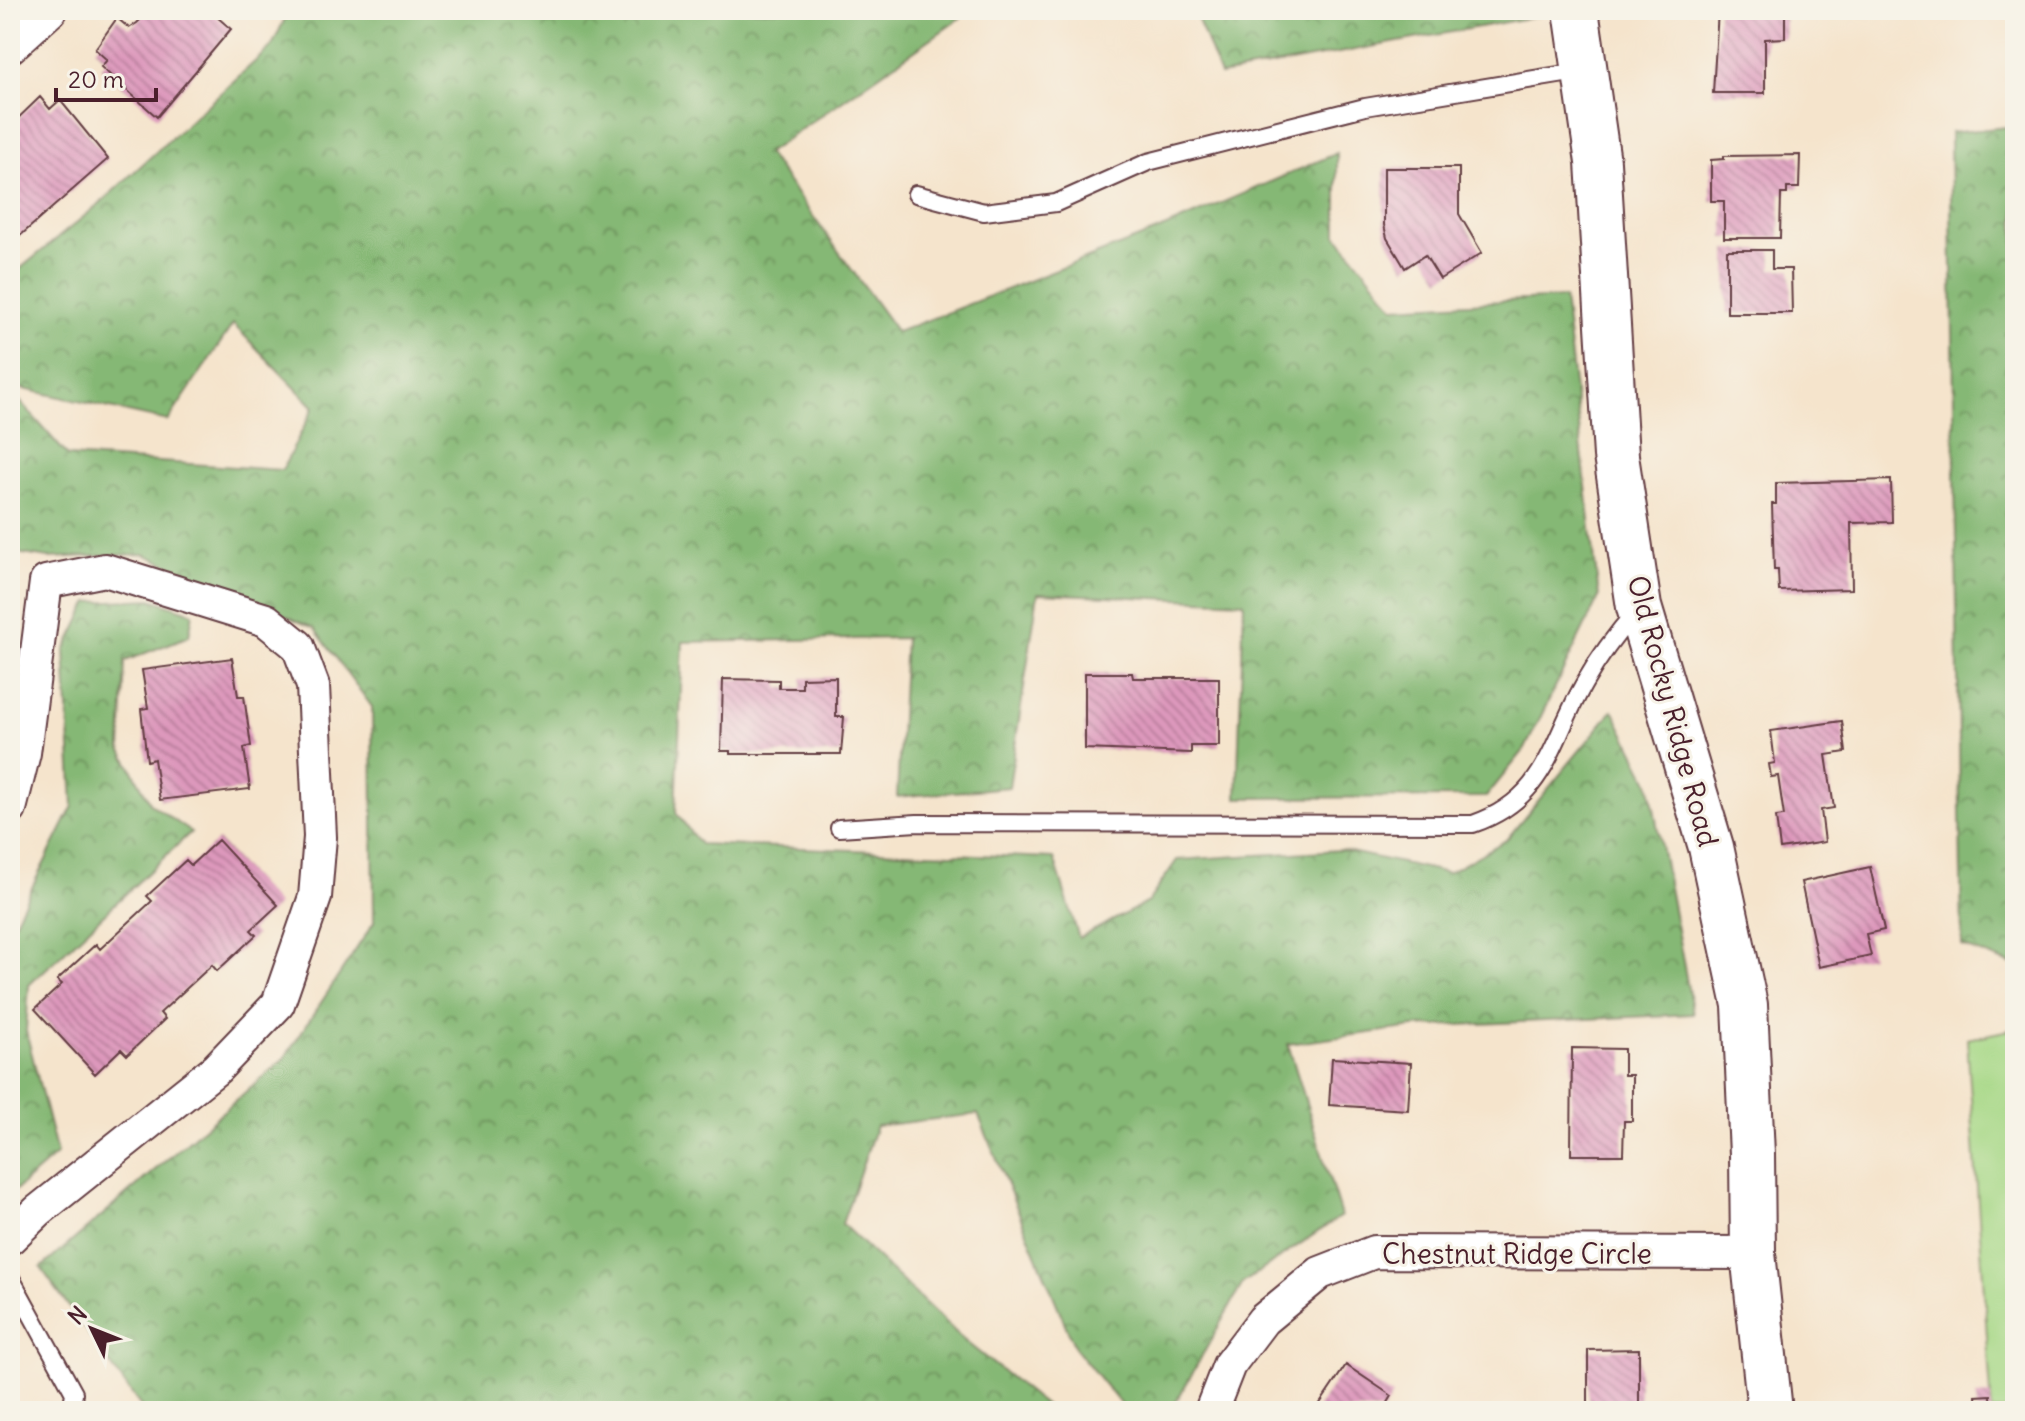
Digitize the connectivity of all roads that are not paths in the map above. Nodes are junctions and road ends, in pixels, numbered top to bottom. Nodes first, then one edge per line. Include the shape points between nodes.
1 (51, 10) edge
2 (1576, 10) edge
3 (10, 47) edge
4 (1585, 70) junction
5 (916, 194) dead end
6 (1639, 607) junction
7 (10, 809) edge
8 (839, 828) dead end
9 (10, 1238) edge
10 (1753, 1253) junction
11 (10, 1276) edge
12 (71, 1411) edge
13 (1211, 1411) edge
14 (1770, 1411) edge

1 - 3 street
2 - 4 street, Old Rocky Ridge Road
4 - 5 lane via 1365,107 1148,162 1056,203 984,212
4 - 6 street, Old Rocky Ridge Road via 1598,162 1616,456
6 - 8 lane via 1584,683 1544,772 1509,807 1473,824 917,823
6 - 10 street, Old Rocky Ridge Road via 1711,847 1742,989
7 - 9 street via 24,753 46,582 105,570 266,620 298,646 313,686 320,837 315,897 278,1004 216,1069
10 - 13 street, Chestnut Ridge Circle via 1374,1252 1320,1273 1263,1320 1229,1365
10 - 14 street, Old Rocky Ridge Road
11 - 12 lane via 74,1393

